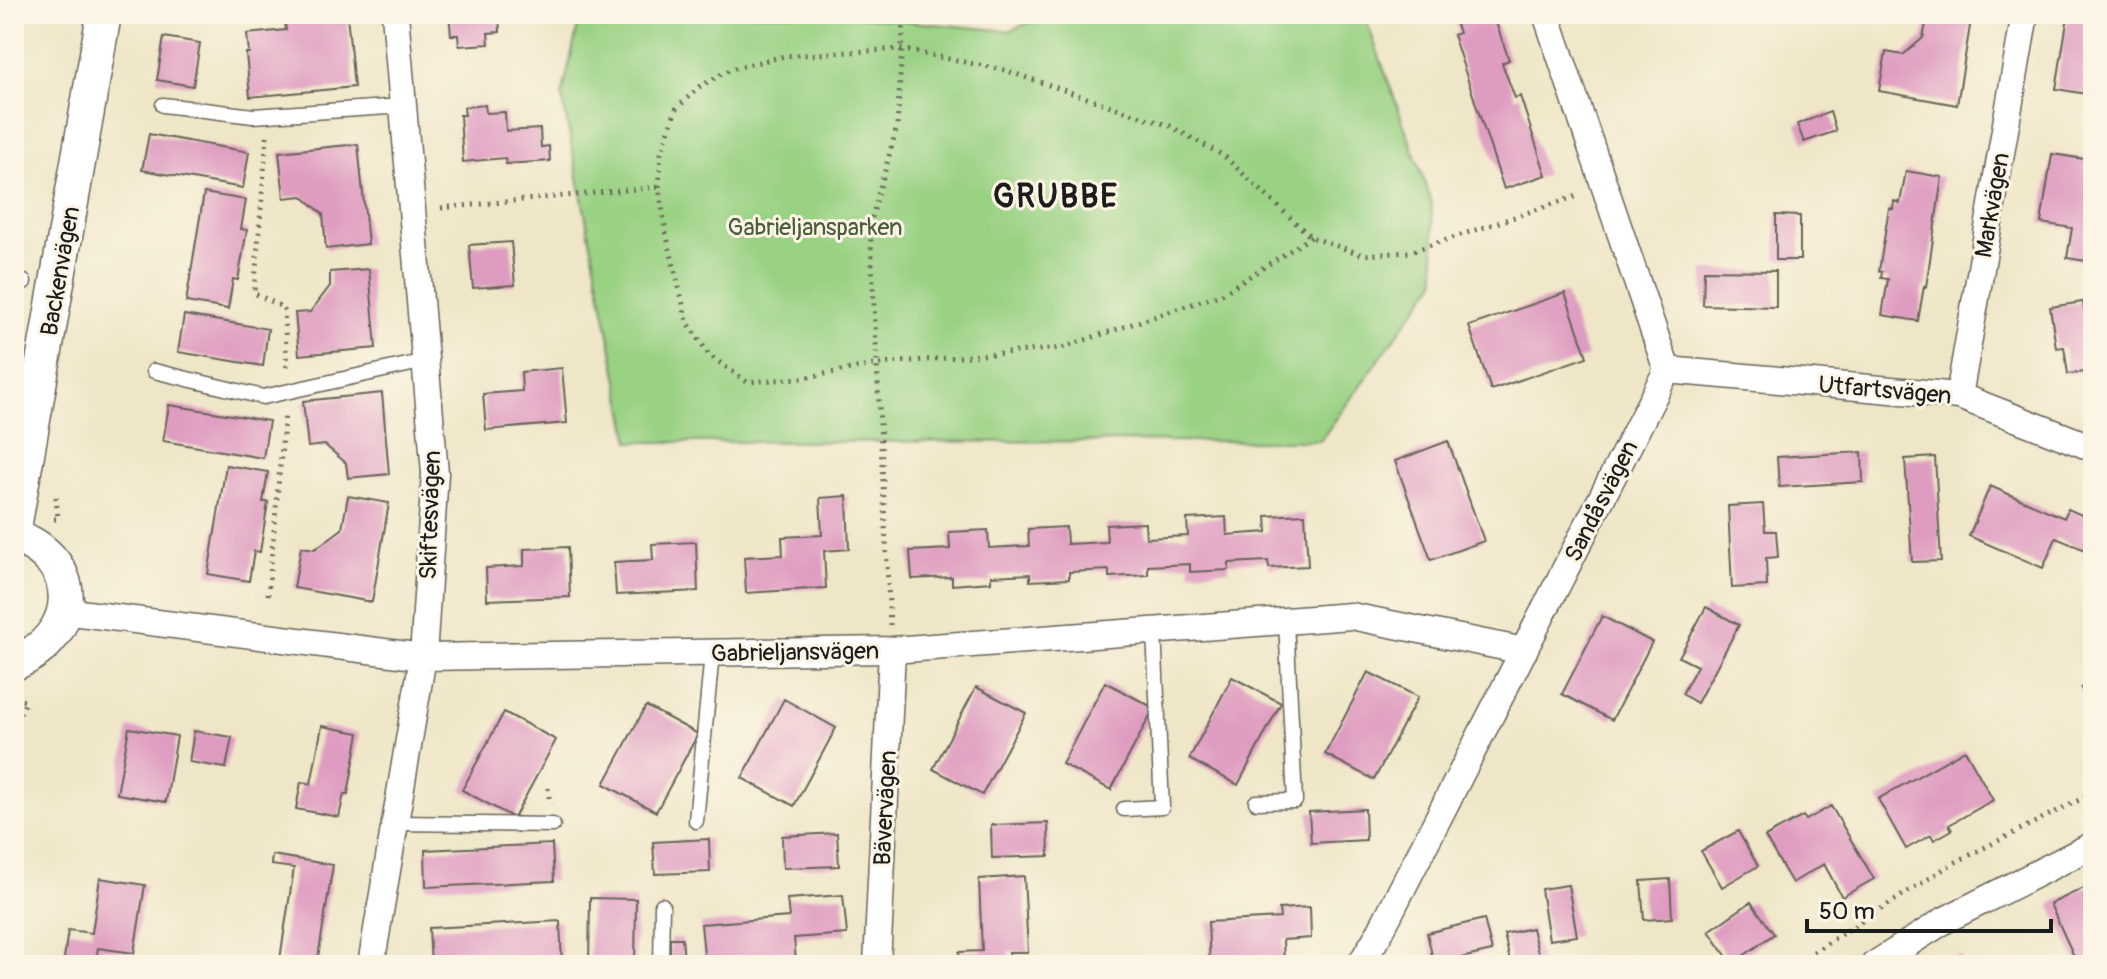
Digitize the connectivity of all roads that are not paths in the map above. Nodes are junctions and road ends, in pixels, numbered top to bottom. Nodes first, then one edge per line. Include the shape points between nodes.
1 (104, 14) edge
2 (395, 14) edge
3 (1546, 14) edge
4 (2025, 14) edge
5 (163, 105) dead end
6 (403, 106) junction
7 (425, 361) junction
8 (1667, 370) junction
9 (154, 371) dead end
10 (1959, 396) junction
11 (2093, 448) edge
12 (14, 528) edge
13 (14, 536) edge
14 (64, 611) junction
15 (1286, 621) junction
16 (1154, 631) junction
17 (892, 650) junction
18 (1524, 651) junction
19 (712, 653) junction
20 (423, 657) junction
21 (14, 663) edge
22 (1256, 802) dead end
23 (1124, 809) dead end
24 (696, 821) dead end
25 (395, 823) junction
26 (553, 825) dead end
27 (2093, 845) edge
28 (662, 905) dead end
29 (371, 965) edge
30 (661, 965) edge
31 (877, 965) edge
32 (1360, 965) edge
33 (1874, 965) edge

1 - 12 street, Backenvägen
2 - 6 street, Skiftesvägen
3 - 8 street
4 - 10 street, Markvägen
5 - 6 lane via 253,116
6 - 7 street, Skiftesvägen
7 - 9 lane via 263,397
7 - 20 street, Skiftesvägen via 435,473
8 - 10 street, Utfartsvägen
8 - 18 street, Sandåsvägen
10 - 11 street, Utfartsvägen
13 - 14 street via 38,547 58,569 65,589
14 - 20 street, Gabrieljansvägen
14 - 21 street via 49,643
15 - 16 street, Gabrieljansvägen
15 - 18 street, Gabrieljansvägen via 1351,616
15 - 22 lane via 1295,801
16 - 17 street, Gabrieljansvägen
16 - 23 lane via 1162,807
17 - 19 street, Gabrieljansvägen
17 - 31 street, Bävervägen
18 - 32 street, Sandåsvägen
19 - 20 street, Gabrieljansvägen
19 - 24 lane
20 - 25 street, Skiftesvägen
25 - 26 lane
25 - 29 street, Skiftesvägen
27 - 33 street via 1945,920
28 - 30 lane

